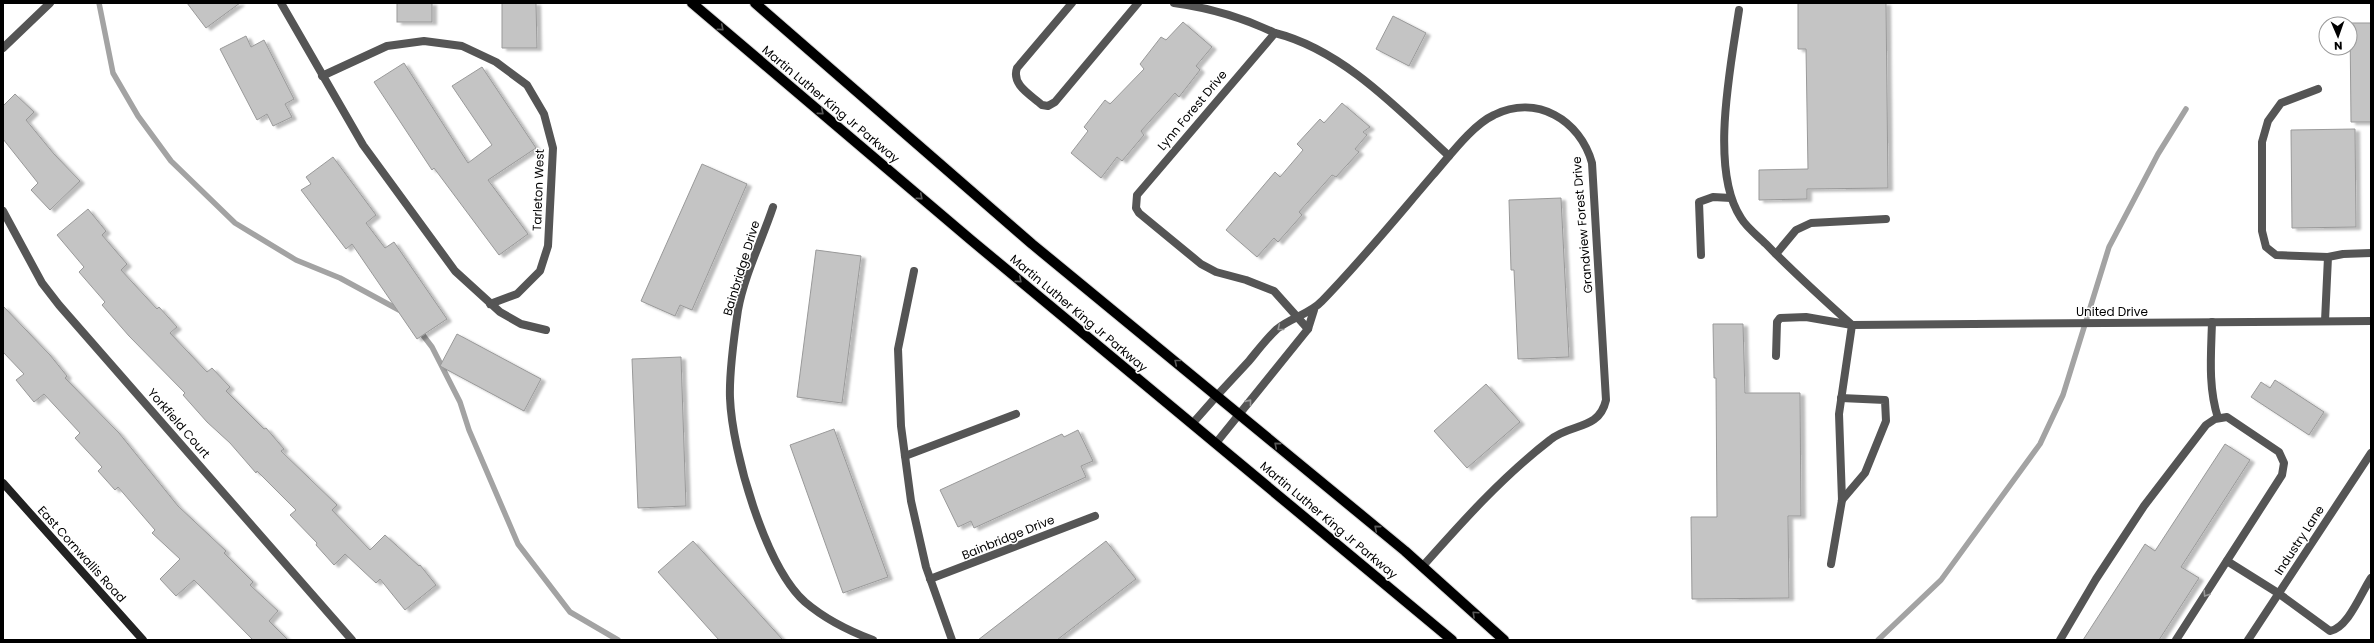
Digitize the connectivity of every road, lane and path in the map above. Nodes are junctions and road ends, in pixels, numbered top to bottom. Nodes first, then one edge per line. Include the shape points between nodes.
1 (50, 3) edge
2 (281, 3) edge
3 (692, 3) edge
4 (755, 3) edge
5 (1072, 3) edge
6 (1138, 3) edge
7 (1174, 3) edge
8 (1739, 10) dead end
9 (1275, 33) junction
10 (3, 48) edge
11 (322, 76) junction
12 (2318, 89) dead end
13 (1449, 156) junction
14 (1731, 198) junction
15 (774, 207) dead end
16 (3, 211) edge
17 (1886, 219) dead end
18 (2371, 253) edge
19 (1776, 254) junction
20 (1701, 256) dead end
21 (2328, 257) junction
22 (914, 271) dead end
23 (490, 304) junction
24 (1314, 310) junction
25 (1295, 316) junction
26 (2325, 321) junction
27 (2371, 321) edge
28 (2212, 322) junction
29 (1852, 325) junction
30 (1308, 329) junction
31 (546, 330) dead end
32 (1776, 356) dead end
33 (1217, 395) junction
34 (1841, 398) junction
35 (1240, 413) junction
36 (1016, 414) dead end
37 (2218, 418) junction
38 (1192, 424) junction
39 (1216, 443) junction
40 (2371, 453) edge
41 (905, 456) junction
42 (2368, 464) edge
43 (3, 483) edge
44 (1842, 500) junction
45 (1094, 516) dead end
46 (2227, 561) junction
47 (1831, 564) dead end
48 (1422, 567) junction
49 (2371, 578) edge
50 (930, 579) junction
51 (2278, 594) junction
52 (143, 640) edge
53 (352, 640) edge
54 (873, 640) edge
55 (952, 640) edge
56 (1452, 640) edge
57 (1504, 640) edge
58 (2060, 640) edge
59 (2176, 640) edge
60 (2248, 640) edge

1 - 10 street
2 - 11 street
3 -> 38 main road, Martin Luther King Jr Parkway
33 -> 4 main road, Martin Luther King Jr Parkway via 1032,244
5 - 6 street via 1017,68 1014,75 1017,82 1042,105 1048,106 1055,102
7 - 9 street via 1203,7 1248,20
8 - 14 street via 1726,101 1726,172
9 - 13 street via 1288,36 1319,52 1371,84
9 - 25 street, Lynn Forest Drive via 1137,195 1136,202 1139,213 1201,264 1216,272 1246,280 1274,292
11 - 23 street via 363,145 451,265
11 - 23 street, Tarleton West via 387,46 424,41 462,46 496,62 527,85 544,114 553,148 548,246 540,271 517,294
12 - 21 street via 2281,103 2268,120 2262,142 2262,231 2266,247 2276,255
13 - 24 street, Grandview Forest Drive via 1353,269
13 - 48 street, Grandview Forest Drive via 1493,115 1505,110 1522,108 1539,109 1558,116 1570,124 1588,149 1592,163 1606,400 1598,418 1551,439 1472,509
14 - 19 street via 1741,219
14 - 20 street via 1713,197 1699,202
15 - 54 street, Bainbridge Drive via 739,308 736,326 730,397 740,460 748,491 775,558 794,590 805,602 835,623
16 - 53 street, Yorkfield Court via 42,283 59,305
17 - 19 street via 1811,223 1796,230
18 - 21 street
19 - 29 street
21 - 26 street
22 - 41 street via 898,349 901,426
23 - 31 street via 521,324
24 - 25 street, Grandview Forest Drive
24 - 30 street, Grandview Forest Drive
25 - 30 street, Lynn Forest Drive
25 -> 33 street, Grandview Forest Drive via 1277,330
26 - 27 street, United Drive
26 - 28 street, United Drive
28 - 29 street, United Drive
28 - 37 street via 2210,386
29 - 32 street, United Drive via 1806,317 1780,318 1777,322
29 - 34 street
35 -> 30 street, Grandview Forest Drive
33 - 35 main road, Martin Luther King Jr Parkway
33 - 38 street, Grandview Forest Drive
34 - 44 street via 1839,414
34 - 44 street via 1885,400 1886,421 1865,472
35 - 39 street, Grandview Forest Drive
48 -> 35 main road, Martin Luther King Jr Parkway
36 - 41 street
37 - 46 street via 2227,417 2279,452 2284,463 2282,475
37 - 58 street via 2206,425 2144,506
38 - 39 main road, Martin Luther King Jr Parkway
39 - 56 main road, Martin Luther King Jr Parkway
40 - 42 street, Industry Lane
41 - 50 street via 911,501
42 - 51 street, Industry Lane
43 - 52 street, East Cornwallis Road
44 - 47 street
45 - 50 street, Bainbridge Drive
46 - 51 street
46 -> 59 street
57 -> 48 main road, Martin Luther King Jr Parkway
49 - 51 street via 2344,623 2337,630 2330,631
50 - 55 street
51 - 60 street, Industry Lane

